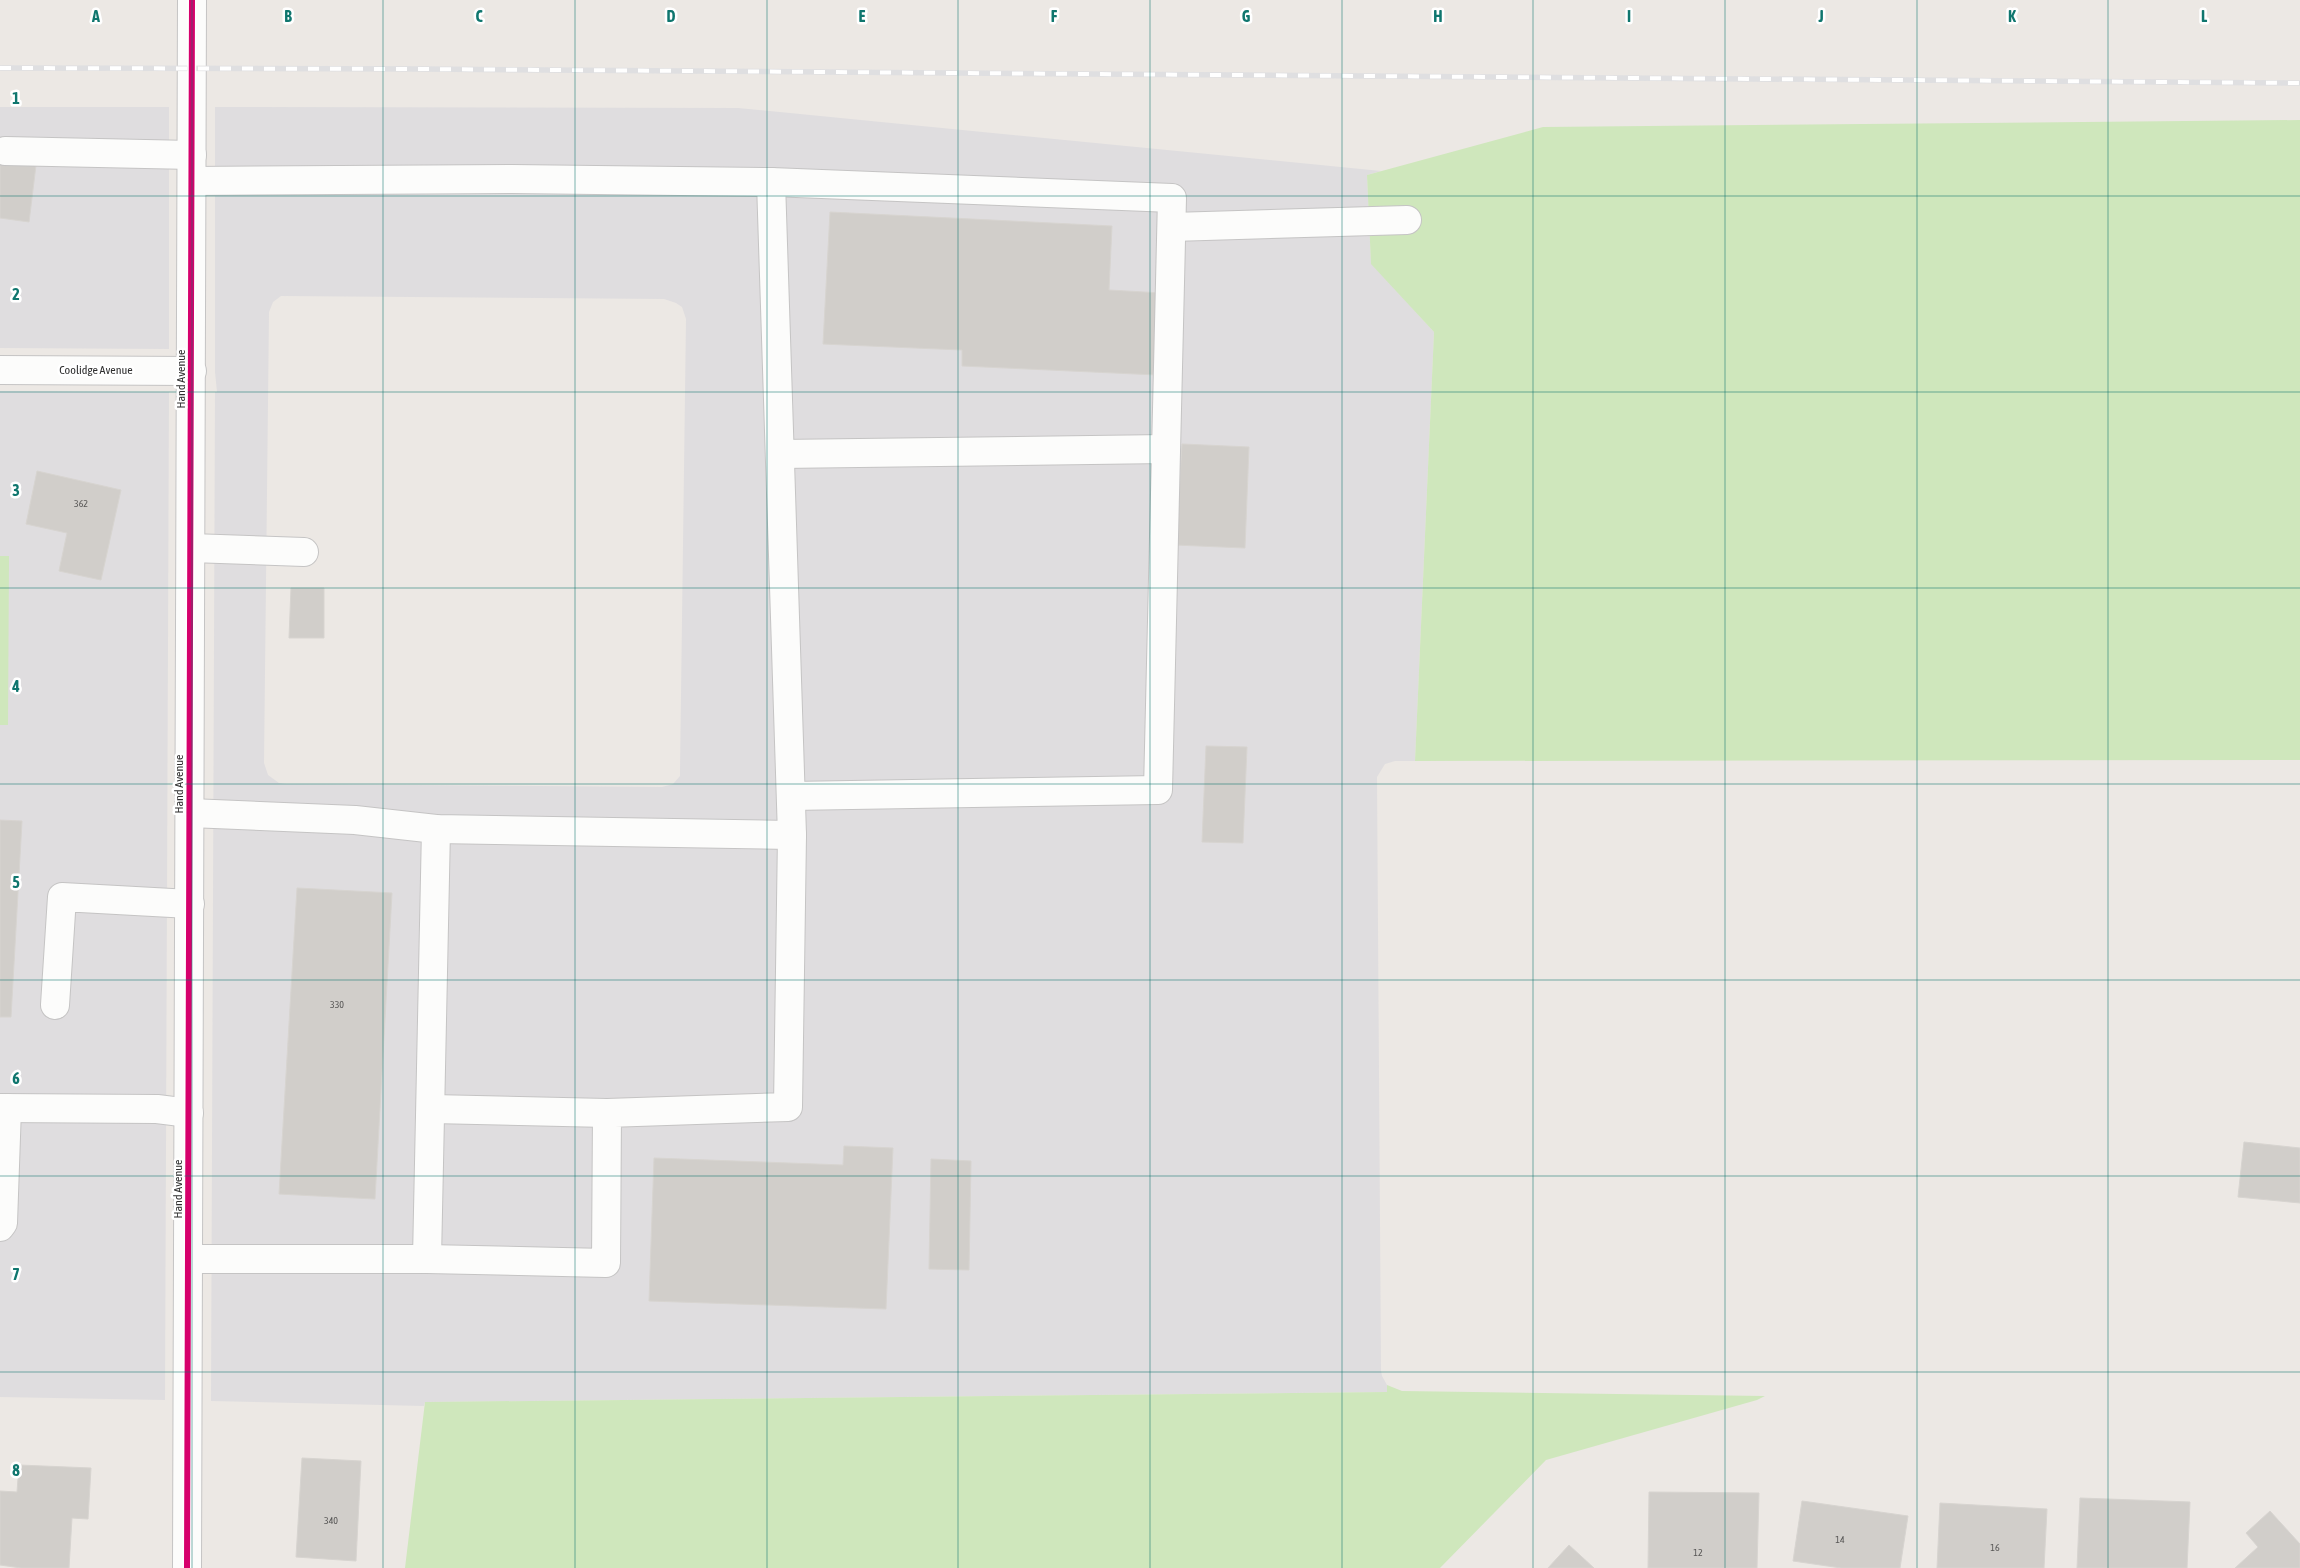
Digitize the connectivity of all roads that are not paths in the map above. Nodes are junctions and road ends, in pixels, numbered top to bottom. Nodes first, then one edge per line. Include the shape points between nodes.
1 (192, 0) edge
2 (5, 151) dead end
3 (192, 168) junction
4 (771, 182) junction
5 (1407, 220) dead end
6 (1172, 227) junction
7 (0, 370) edge
8 (192, 371) junction
9 (1166, 449) junction
10 (780, 454) junction
11 (191, 548) junction
12 (304, 552) dead end
13 (791, 796) junction
14 (190, 813) junction
15 (436, 829) junction
16 (792, 836) junction
17 (190, 904) junction
18 (55, 1005) dead end
19 (3, 1108) edge
20 (432, 1109) junction
21 (189, 1113) junction
22 (607, 1113) junction
23 (0, 1227) edge
24 (189, 1259) junction
25 (427, 1259) junction
26 (187, 1568) edge

1 - 3 street, Hand Avenue
2 - 3 street
3 - 4 street via 512,179
3 - 8 street, Hand Avenue
4 - 6 street via 1172,198
4 - 10 street
5 - 6 street
6 - 9 street
7 - 8 street, Coolidge Avenue
8 - 11 street, Hand Avenue
9 - 10 street
9 - 13 street via 1158,790
10 - 13 street
11 - 12 street
11 - 14 street, Hand Avenue
13 - 16 street
14 - 15 street via 355,820
14 - 17 street, Hand Avenue
15 - 16 street
15 - 20 street
16 - 22 street via 788,1107
17 - 18 street via 62,897
17 - 21 street, Hand Avenue
19 - 21 street via 157,1109
19 - 23 street via 3,1223
20 - 22 street
20 - 25 street
21 - 24 street, Hand Avenue
22 - 25 street via 606,1263
24 - 25 street
24 - 26 street, Hand Avenue

